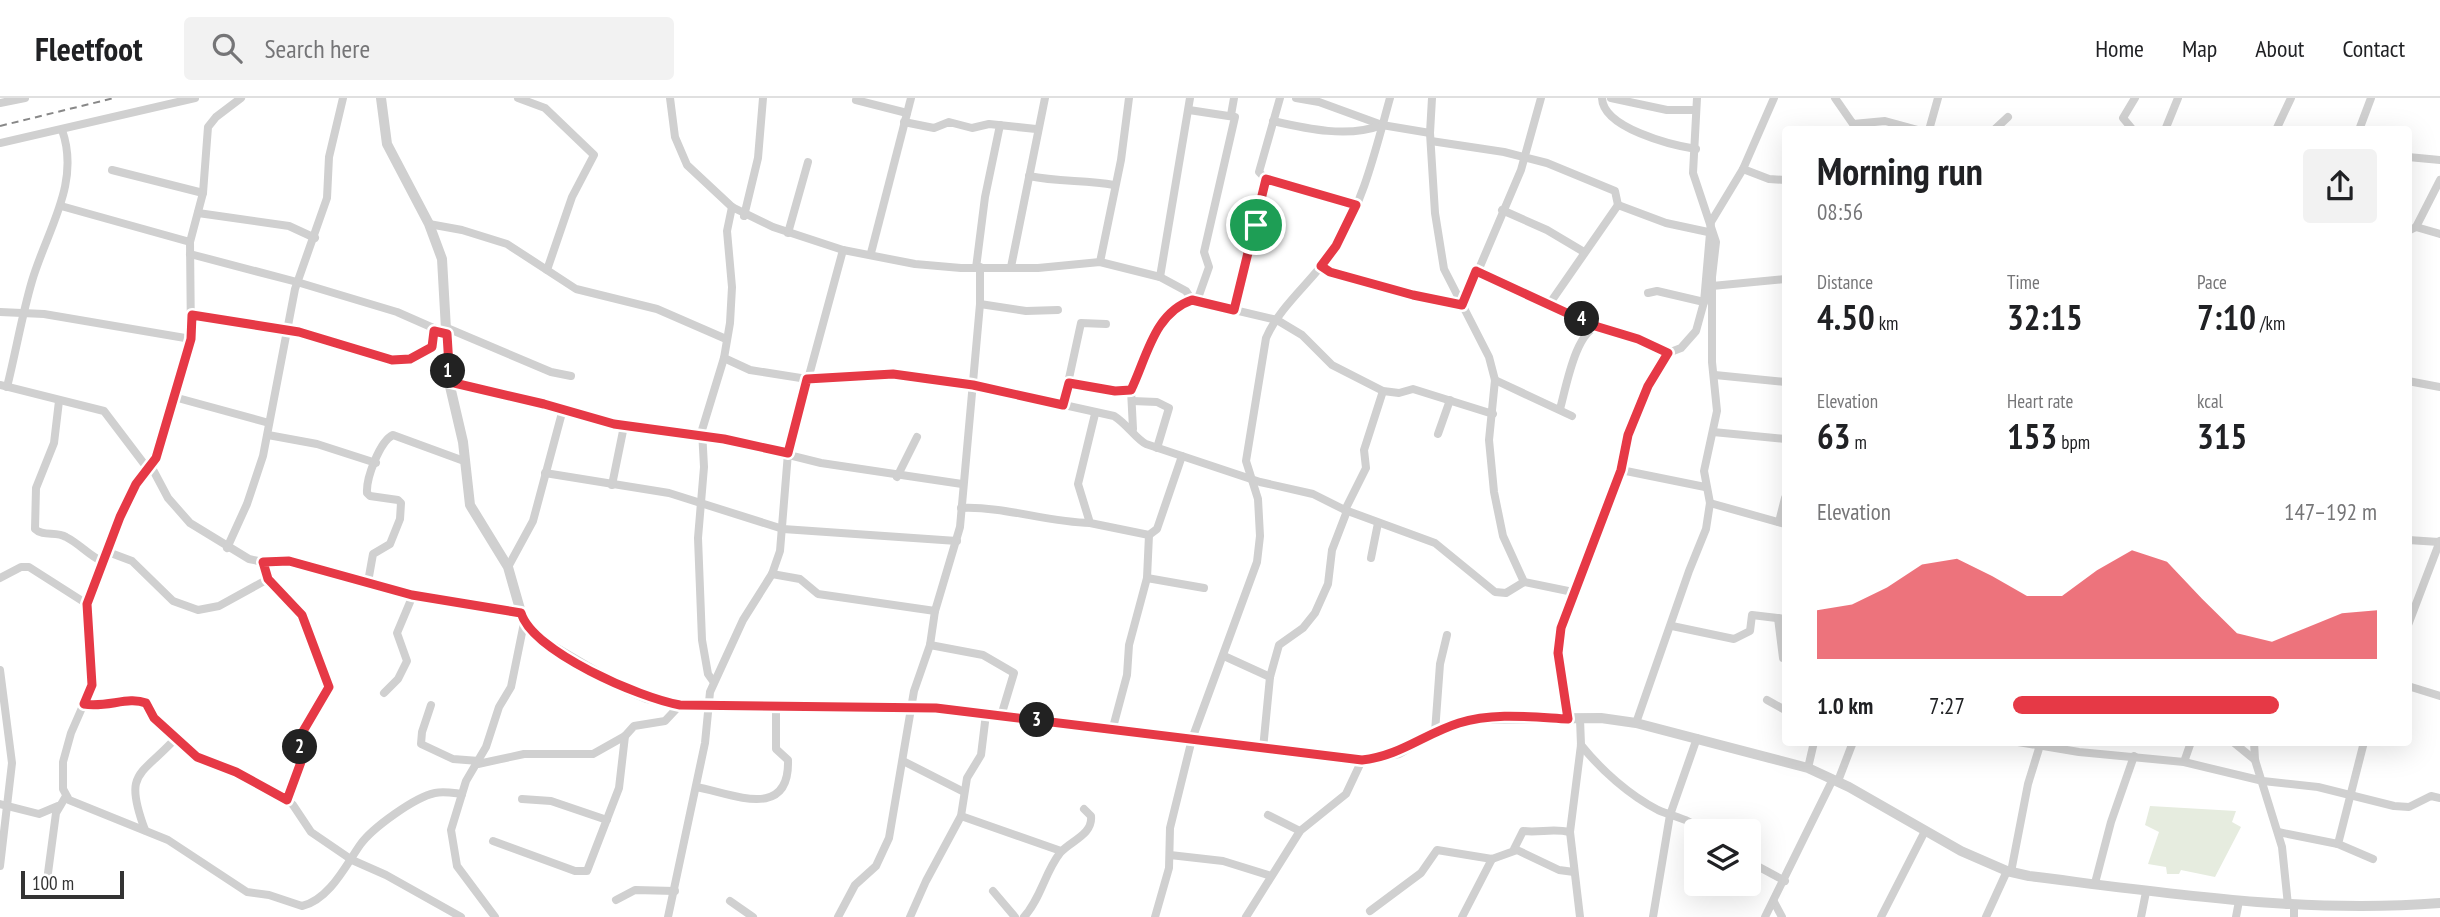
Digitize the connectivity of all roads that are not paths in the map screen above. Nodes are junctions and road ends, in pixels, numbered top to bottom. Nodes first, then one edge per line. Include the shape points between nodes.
1 (25, 98) edge
2 (195, 98) edge
3 (241, 98) edge
4 (343, 98) edge
5 (381, 98) edge
6 (518, 98) edge
7 (542, 98) edge
8 (670, 98) edge
9 (763, 98) edge
10 (911, 98) edge
11 (1045, 98) edge
12 (1129, 98) edge
13 (1190, 98) edge
14 (1234, 98) edge
15 (1280, 98) edge
16 (1296, 98) edge
17 (1390, 98) edge
18 (1432, 98) edge
19 (1541, 98) edge
20 (1602, 98) edge
21 (1611, 98) edge
22 (1698, 98) edge
23 (1773, 98) edge
24 (1835, 98) edge
25 (1938, 98) edge
26 (2135, 98) edge
27 (2178, 98) edge
28 (2291, 98) edge
29 (2371, 98) edge
30 (856, 100) edge
31 (0, 103) edge
32 (545, 108) junction
33 (1189, 110) junction
34 (1696, 110) junction
35 (907, 113) junction
36 (1231, 115) junction
37 (2008, 117) dead end
38 (1273, 121) junction
39 (904, 122) junction
40 (1000, 125) junction
41 (1382, 125) junction
42 (1903, 126) edge
43 (1930, 126) edge
44 (1998, 126) edge
45 (2130, 126) edge
46 (2167, 126) edge
47 (2278, 126) edge
48 (2360, 126) edge
49 (1036, 129) junction
50 (62, 130) junction
51 (1430, 137) junction
52 (0, 143) edge
53 (1696, 149) junction
54 (2412, 157) edge
55 (1525, 158) junction
56 (2440, 160) edge
57 (808, 162) dead end
58 (1743, 169) junction
59 (112, 170) dead end
60 (1029, 176) junction
61 (1266, 179) junction
62 (1782, 180) edge
63 (2440, 180) edge
64 (1114, 185) junction
65 (202, 193) junction
66 (1356, 205) junction
67 (1618, 205) junction
68 (61, 206) junction
69 (732, 207) junction
70 (1502, 210) junction
71 (198, 213) junction
72 (744, 216) junction
73 (1711, 222) junction
74 (429, 224) junction
75 (2412, 229) edge
76 (1708, 232) junction
77 (788, 233) junction
78 (2440, 234) edge
79 (315, 238) junction
80 (190, 242) junction
81 (843, 250) junction
82 (1584, 252) junction
83 (871, 253) junction
84 (190, 254) junction
85 (1100, 261) junction
86 (1321, 266) junction
87 (978, 267) junction
88 (1011, 267) junction
89 (547, 270) junction
90 (1476, 271) junction
91 (1160, 277) junction
92 (1782, 279) edge
93 (297, 282) junction
94 (1712, 286) junction
95 (1648, 293) dead end
96 (1194, 300) junction
97 (1704, 302) junction
98 (1550, 303) junction
99 (980, 304) junction
100 (1462, 305) junction
101 (1058, 310) dead end
102 (1234, 310) junction
103 (0, 312) edge
104 (24, 313) junction
105 (192, 315) junction
106 (1277, 320) junction
107 (1106, 324) dead end
108 (1595, 326) junction
109 (288, 330) junction
110 (434, 331) junction
111 (447, 331) junction
112 (191, 339) junction
113 (726, 339) junction
114 (1668, 353) junction
115 (724, 358) junction
116 (1715, 375) junction
117 (570, 376) dead end
118 (807, 379) junction
119 (1495, 380) junction
120 (450, 382) junction
121 (1782, 382) edge
122 (1069, 383) junction
123 (2412, 383) edge
124 (973, 385) junction
125 (3, 386) edge
126 (2440, 387) edge
127 (1131, 390) junction
128 (1383, 391) junction
129 (174, 397) junction
130 (1450, 400) junction
131 (59, 401) junction
132 (1132, 401) junction
133 (1063, 405) junction
134 (563, 409) junction
135 (1560, 409) junction
136 (1095, 414) junction
137 (1493, 414) junction
138 (1572, 416) dead end
139 (269, 423) junction
140 (624, 426) junction
141 (1133, 429) junction
142 (1713, 432) junction
143 (1438, 434) dead end
144 (268, 435) junction
145 (702, 437) junction
146 (916, 437) dead end
147 (1782, 439) edge
148 (1157, 448) junction
149 (788, 453) junction
150 (1182, 456) junction
151 (464, 461) junction
152 (376, 463) junction
153 (149, 468) junction
154 (1621, 470) junction
155 (545, 473) junction
156 (897, 477) junction
157 (1251, 478) junction
158 (962, 484) junction
159 (612, 485) junction
160 (1706, 487) junction
161 (699, 503) junction
162 (1710, 503) junction
163 (961, 508) junction
164 (1346, 510) junction
165 (1090, 523) junction
166 (1378, 523) junction
167 (1782, 523) edge
168 (783, 529) junction
169 (1149, 535) junction
170 (2412, 540) edge
171 (957, 541) junction
172 (2440, 542) edge
173 (227, 548) junction
174 (108, 552) junction
175 (1371, 558) dead end
176 (103, 562) junction
177 (263, 562) junction
178 (508, 567) junction
179 (772, 574) junction
180 (0, 578) edge
181 (1147, 578) junction
182 (268, 579) junction
183 (368, 582) junction
184 (1524, 582) junction
185 (1204, 588) dead end
186 (1573, 592) junction
187 (412, 595) junction
188 (2412, 597) edge
189 (87, 604) junction
190 (935, 611) junction
191 (523, 618) junction
192 (1782, 618) edge
193 (1671, 626) junction
194 (1447, 635) dead end
195 (1782, 635) edge
196 (930, 645) junction
197 (1224, 656) junction
198 (0, 670) edge
199 (1270, 677) junction
200 (713, 681) junction
201 (2412, 688) edge
202 (384, 693) dead end
203 (2440, 696) edge
204 (1767, 701) dead end
205 (84, 704) junction
206 (431, 705) dead end
207 (680, 705) junction
208 (710, 705) junction
209 (776, 706) junction
210 (1782, 708) edge
211 (912, 709) junction
212 (986, 714) junction
213 (1001, 716) junction
214 (1568, 719) junction
215 (1580, 719) junction
216 (1636, 723) junction
217 (1111, 731) junction
218 (1435, 732) junction
219 (625, 736) junction
220 (176, 738) junction
221 (1697, 738) junction
222 (1192, 739) junction
223 (1581, 746) junction
224 (1813, 746) edge
225 (1851, 746) edge
226 (2039, 746) edge
227 (2053, 746) edge
228 (2190, 746) edge
229 (2237, 746) edge
230 (2254, 746) edge
231 (2363, 746) edge
232 (1263, 749) junction
233 (2134, 756) junction
234 (1362, 760) junction
235 (2255, 760) junction
236 (903, 761) junction
237 (479, 762) junction
238 (2184, 762) junction
239 (1808, 768) junction
240 (1836, 780) junction
241 (2263, 781) junction
242 (696, 787) junction
243 (964, 792) junction
244 (462, 794) junction
245 (2349, 795) junction
246 (66, 796) junction
247 (2440, 798) edge
248 (522, 799) dead end
249 (287, 800) junction
250 (4, 804) edge
251 (58, 806) junction
252 (1084, 810) dead end
253 (1268, 815) dead end
254 (1671, 815) junction
255 (961, 816) junction
256 (1684, 819) edge
257 (607, 820) junction
258 (145, 830) junction
259 (1300, 831) junction
260 (1570, 832) junction
261 (1924, 832) junction
262 (2278, 832) junction
263 (493, 841) dead end
264 (2338, 844) junction
265 (1514, 849) junction
266 (1061, 851) junction
267 (1170, 855) junction
268 (1492, 859) junction
269 (2374, 859) dead end
270 (352, 860) junction
271 (0, 866) edge
272 (1761, 868) edge
273 (1574, 872) junction
274 (2009, 872) junction
275 (47, 873) dead end
276 (1271, 876) junction
277 (1785, 881) junction
278 (2095, 883) junction
279 (675, 891) junction
280 (993, 891) dead end
281 (2146, 892) junction
282 (617, 900) dead end
283 (730, 901) dead end
284 (2239, 901) junction
285 (1774, 902) junction
286 (2440, 903) edge
287 (2292, 909) edge
288 (1370, 911) dead end
289 (461, 917) edge
290 (495, 917) edge
291 (668, 917) edge
292 (753, 917) edge
293 (838, 917) edge
294 (910, 917) edge
295 (1014, 917) edge
296 (1024, 917) edge
297 (1155, 917) edge
298 (1246, 917) edge
299 (1462, 917) edge
300 (1580, 917) edge
301 (1653, 917) edge
302 (1765, 917) edge
303 (1782, 917) edge
304 (1881, 917) edge
305 (1986, 917) edge
306 (2141, 917) edge
307 (2236, 917) edge

1 - 31 street
2 - 50 street
3 - 65 street via 208,127
4 - 79 street via 329,157 327,198
5 - 74 street via 387,144
6 - 32 street
7 - 32 street
8 - 69 street via 675,137 687,165
9 - 72 street via 758,158
10 - 35 street
11 - 49 street
12 - 64 street
13 - 33 street
14 - 36 street
15 - 38 street
16 - 41 street
17 - 41 street
18 - 51 street
19 - 55 street
20 - 53 street via 1607,114 1615,120 1665,145
21 - 34 street via 1667,110
22 - 34 street
23 - 58 street
24 - 42 street via 1853,124 1885,121
25 - 43 street
26 - 45 street via 2123,118
27 - 46 street
28 - 47 street
29 - 48 street
30 - 35 street
32 - 89 street via 594,155 572,197
33 - 36 street
33 - 91 street
34 - 53 street
35 - 39 street
36 - 96 street via 1235,117 1230,145 1204,253 1209,267
37 - 44 street
38 - 41 street via 1345,132
38 - 61 street via 1259,172
39 - 40 street via 934,128 949,122 972,128
39 - 83 street
40 - 49 street
40 - 87 street via 985,197
41 - 51 street
41 - 66 street
49 - 60 street
50 - 52 street
50 - 68 street via 69,168
51 - 55 street
51 - 100 street via 1444,269
53 - 73 street via 1695,186
54 - 56 street
55 - 67 street via 1607,186 1615,191
55 - 70 street
57 - 77 street
58 - 62 street
58 - 73 street
59 - 65 street
60 - 64 street
60 - 88 street
61 - 66 street
61 - 102 street
63 - 75 street
64 - 85 street
65 - 71 street
66 - 86 street
67 - 76 street
67 - 82 street
68 - 80 street
68 - 104 street via 36,267
69 - 72 street
69 - 113 street via 727,231 731,306
70 - 82 street
70 - 90 street
71 - 79 street via 289,226
71 - 80 street
72 - 77 street
73 - 76 street
73 - 94 street via 1716,251
74 - 89 street via 494,239
74 - 111 street via 443,265
75 - 78 street
76 - 97 street
77 - 81 street
79 - 93 street
80 - 84 street
81 - 83 street
81 - 118 street
82 - 98 street
83 - 87 street via 915,264
84 - 93 street
84 - 105 street
85 - 88 street
85 - 91 street
86 - 100 street via 1341,276
86 - 106 street
87 - 88 street
87 - 99 street
89 - 113 street via 590,294 657,309
90 - 98 street
90 - 100 street
91 - 96 street
92 - 94 street
93 - 109 street
93 - 110 street via 397,312
94 - 116 street
95 - 97 street
96 - 102 street
96 - 127 street via 1173,310 1158,327
97 - 114 street via 1696,331 1681,348
98 - 108 street
99 - 101 street
99 - 124 street
100 - 119 street via 1489,357
102 - 106 street
103 - 104 street
104 - 112 street
104 - 125 street
105 - 109 street
105 - 112 street
106 - 128 street via 1302,335 1332,365
106 - 157 street via 1266,338 1247,461
107 - 122 street via 1081,323
108 - 114 street
108 - 135 street via 1581,340
109 - 110 street via 401,360 422,355 432,347
109 - 139 street
110 - 111 street
111 - 117 street
111 - 120 street
112 - 129 street
113 - 115 street
114 - 154 street via 1648,386 1628,435
115 - 118 street via 751,370
115 - 145 street
116 - 121 street
116 - 142 street
118 - 124 street via 893,374
118 - 149 street
119 - 135 street
119 - 137 street
120 - 134 street
120 - 151 street
122 - 127 street
122 - 133 street
123 - 126 street
124 - 133 street
124 - 158 street
125 - 131 street
127 - 132 street
128 - 130 street via 1413,389
128 - 164 street via 1364,450 1366,468
129 - 139 street
129 - 153 street
130 - 137 street
130 - 143 street
131 - 153 street via 104,411
131 - 176 street via 54,443 36,488 35,529 69,538
132 - 141 street
132 - 148 street via 1157,402 1169,408
133 - 136 street
134 - 140 street
134 - 155 street
135 - 138 street
136 - 141 street via 1114,416
136 - 165 street via 1078,484
137 - 184 street via 1489,452 1494,492 1503,536
139 - 144 street
140 - 145 street
140 - 159 street
141 - 148 street via 1139,441
142 - 147 street
142 - 160 street via 1704,471
144 - 152 street via 317,444
144 - 173 street via 253,488
145 - 149 street
145 - 161 street
146 - 156 street
148 - 150 street
149 - 156 street
149 - 168 street
150 - 157 street
150 - 169 street via 1157,529
151 - 152 street via 393,435 385,441
151 - 178 street via 470,505
152 - 183 street via 366,483 367,493 398,500 401,509 390,544 373,554
153 - 173 street via 183,517
153 - 174 street via 133,491
154 - 160 street
154 - 186 street
155 - 159 street
155 - 178 street via 533,521
156 - 158 street
157 - 164 street via 1313,494
157 - 197 street via 1259,516 1257,562
158 - 163 street
159 - 161 street via 669,493
160 - 162 street
161 - 168 street
161 - 200 street via 702,640
162 - 167 street
162 - 193 street via 1706,530
163 - 165 street via 1056,523
163 - 171 street
164 - 166 street
164 - 199 street via 1315,613 1279,645
165 - 169 street
166 - 175 street
166 - 184 street via 1435,542 1495,592 1506,593
168 - 171 street
168 - 179 street
169 - 181 street
170 - 172 street
171 - 190 street
172 - 188 street
173 - 177 street
174 - 176 street
174 - 182 street via 132,561 167,598 198,610 219,606
176 - 189 street
177 - 182 street
177 - 183 street via 289,561
178 - 191 street
179 - 190 street via 800,579 818,594
179 - 200 street
180 - 189 street via 29,567
181 - 185 street
181 - 217 street
182 - 249 street via 302,615 329,687 302,733 301,762
183 - 187 street
184 - 186 street
186 - 214 street via 1558,642
187 - 191 street
187 - 202 street via 397,633 407,661
189 - 205 street via 92,685
190 - 196 street
191 - 207 street via 540,639 625,688
191 - 237 street via 511,687
192 - 193 street via 1752,615 1750,631 1734,639
192 - 195 street
193 - 216 street
194 - 218 street
196 - 211 street
196 - 213 street via 983,655 1014,673
197 - 199 street
197 - 222 street
198 - 250 street via 12,763
199 - 232 street
200 - 208 street
201 - 203 street
204 - 210 street
205 - 220 street via 141,701
205 - 246 street via 63,762
206 - 237 street via 421,744 453,759
207 - 208 street
207 - 219 street via 665,721 634,726
208 - 209 street
208 - 242 street
209 - 211 street
209 - 242 street via 776,749 788,760 779,793 750,799
211 - 212 street
211 - 236 street
212 - 213 street
212 - 243 street via 981,755
213 - 217 street
214 - 215 street
214 - 218 street via 1490,718
215 - 216 street
215 - 223 street
216 - 221 street
217 - 222 street
218 - 234 street via 1399,753
219 - 237 street via 588,756 524,754
219 - 257 street via 621,779
220 - 249 street via 197,757
220 - 258 street via 135,781
221 - 239 street
221 - 254 street
222 - 232 street
222 - 267 street via 1170,828
223 - 254 street via 1618,782
223 - 260 street
224 - 239 street
225 - 240 street
226 - 274 street
227 - 233 street
228 - 238 street
229 - 235 street
230 - 235 street
231 - 245 street
232 - 234 street
233 - 238 street
233 - 278 street
234 - 259 street via 1346,794
235 - 241 street
236 - 243 street
236 - 293 street via 889,838 876,866 855,885
237 - 244 street
238 - 241 street
239 - 240 street
240 - 261 street
240 - 277 street
241 - 245 street
241 - 262 street
242 - 279 street
243 - 255 street
244 - 270 street via 436,793 418,799 366,838
244 - 290 street via 451,830 452,853
245 - 247 street via 2404,808 2424,798
245 - 264 street
246 - 251 street
246 - 258 street
248 - 257 street via 551,802
249 - 270 street via 311,832
250 - 251 street via 39,814
250 - 271 street
251 - 275 street
252 - 266 street via 1091,816 1089,826
253 - 259 street
254 - 256 street
254 - 301 street
255 - 266 street
255 - 294 street
257 - 263 street via 585,872
258 - 270 street via 193,855 242,890 296,906 318,899
259 - 276 street
260 - 265 street via 1548,828 1521,832
260 - 273 street
261 - 274 street
261 - 304 street
262 - 264 street
262 - 287 street
264 - 269 street
265 - 268 street
265 - 273 street via 1551,867
266 - 296 street
267 - 276 street via 1223,861
267 - 297 street
268 - 288 street via 1437,849 1421,873
268 - 299 street
270 - 289 street
272 - 277 street
273 - 300 street
274 - 278 street
274 - 305 street
276 - 298 street
277 - 285 street
278 - 281 street
279 - 282 street via 635,890
279 - 291 street
280 - 295 street
281 - 284 street
281 - 306 street
283 - 292 street
284 - 287 street
284 - 307 street
285 - 302 street
285 - 303 street
286 - 287 street

